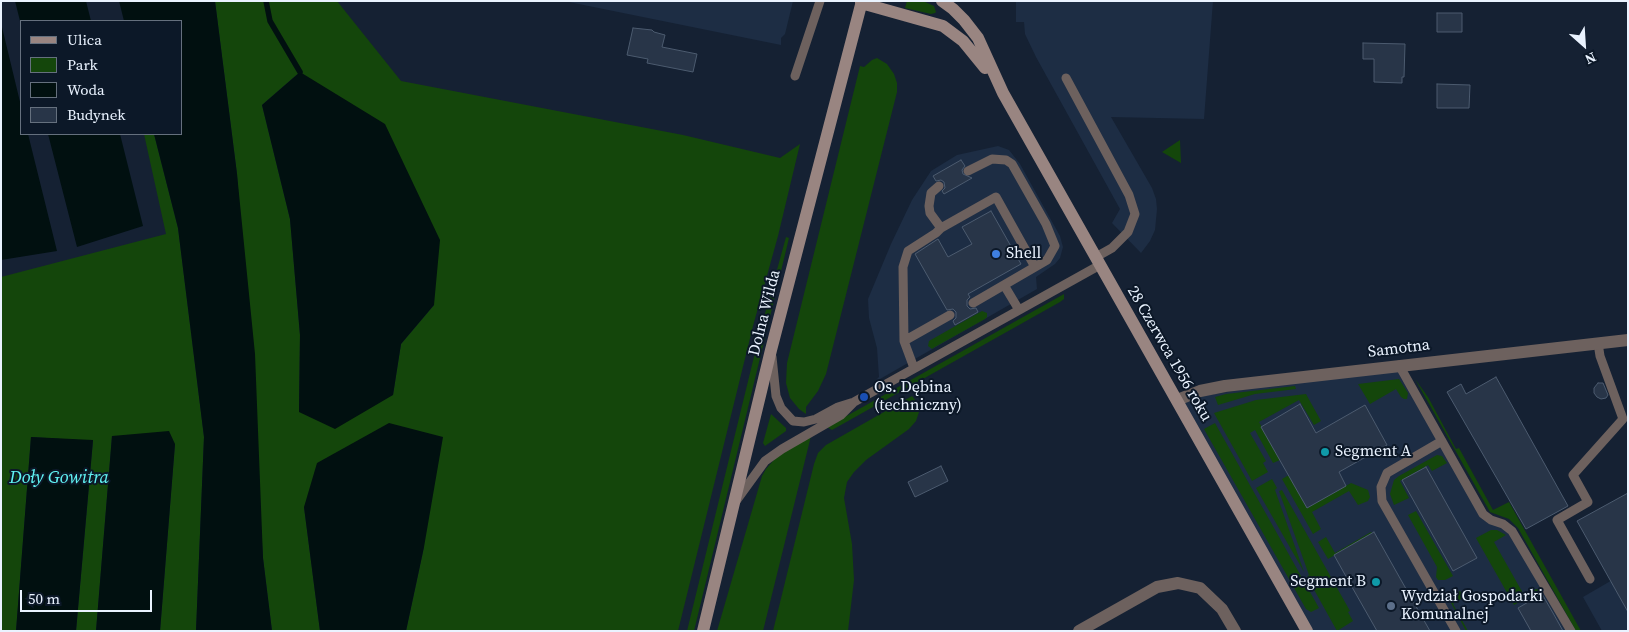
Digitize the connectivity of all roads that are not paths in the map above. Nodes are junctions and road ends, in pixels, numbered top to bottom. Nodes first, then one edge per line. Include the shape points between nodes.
1 (820, 1) edge
2 (942, 1) edge
3 (862, 2) edge
4 (795, 76) dead end
5 (1066, 78) dead end
6 (1003, 93) junction
7 (968, 171) dead end
8 (939, 186) dead end
9 (941, 228) junction
10 (1098, 261) junction
11 (1035, 267) junction
12 (1004, 285) junction
13 (973, 303) dead end
14 (1019, 310) junction
15 (950, 315) dead end
16 (1628, 340) edge
17 (904, 341) junction
18 (1598, 343) junction
19 (771, 350) junction
20 (1399, 365) junction
21 (914, 368) junction
22 (1177, 400) junction
23 (854, 402) junction
24 (1442, 441) junction
25 (734, 503) junction
26 (1590, 579) dead end
27 (703, 631) edge
28 (1079, 631) edge
29 (1235, 631) edge
30 (1308, 631) edge
31 (1456, 631) edge
32 (1571, 631) edge

1 - 4 lane
2 - 6 street, 28 Czerwca 1956 roku via 975,34
3 - 6 street, 28 Czerwca 1956 roku via 946,27 975,54
3 - 19 street, Dolna Wilda
5 - 10 lane via 1129,195 1135,214 1128,232
6 - 10 street, 28 Czerwca 1956 roku
7 - 11 lane via 992,159 1012,164 1055,243 1046,260
8 - 9 lane via 931,193 928,206
9 - 11 lane via 996,197
9 - 17 lane via 908,251 902,267
10 - 14 lane
10 - 22 street, 28 Czerwca 1956 roku
11 - 12 lane
12 - 13 lane
12 - 14 lane
14 - 21 lane
15 - 17 lane
16 - 18 street, Samotna
17 - 21 lane
18 - 20 street, Samotna
18 - 26 lane via 1623,419 1573,475 1588,502 1557,520
19 - 23 lane via 776,396 781,408 793,421 816,419
19 - 25 street, Dolna Wilda
20 - 22 street, Samotna via 1225,386
20 - 24 lane
21 - 23 lane
22 - 30 street, 28 Czerwca 1956 roku
23 - 25 lane via 840,415 765,461
24 - 31 lane via 1387,473 1380,487 1382,501
24 - 32 lane via 1483,514 1512,531
25 - 27 street, Dolna Wilda
28 - 29 street via 1157,587 1178,583 1200,588 1222,609

